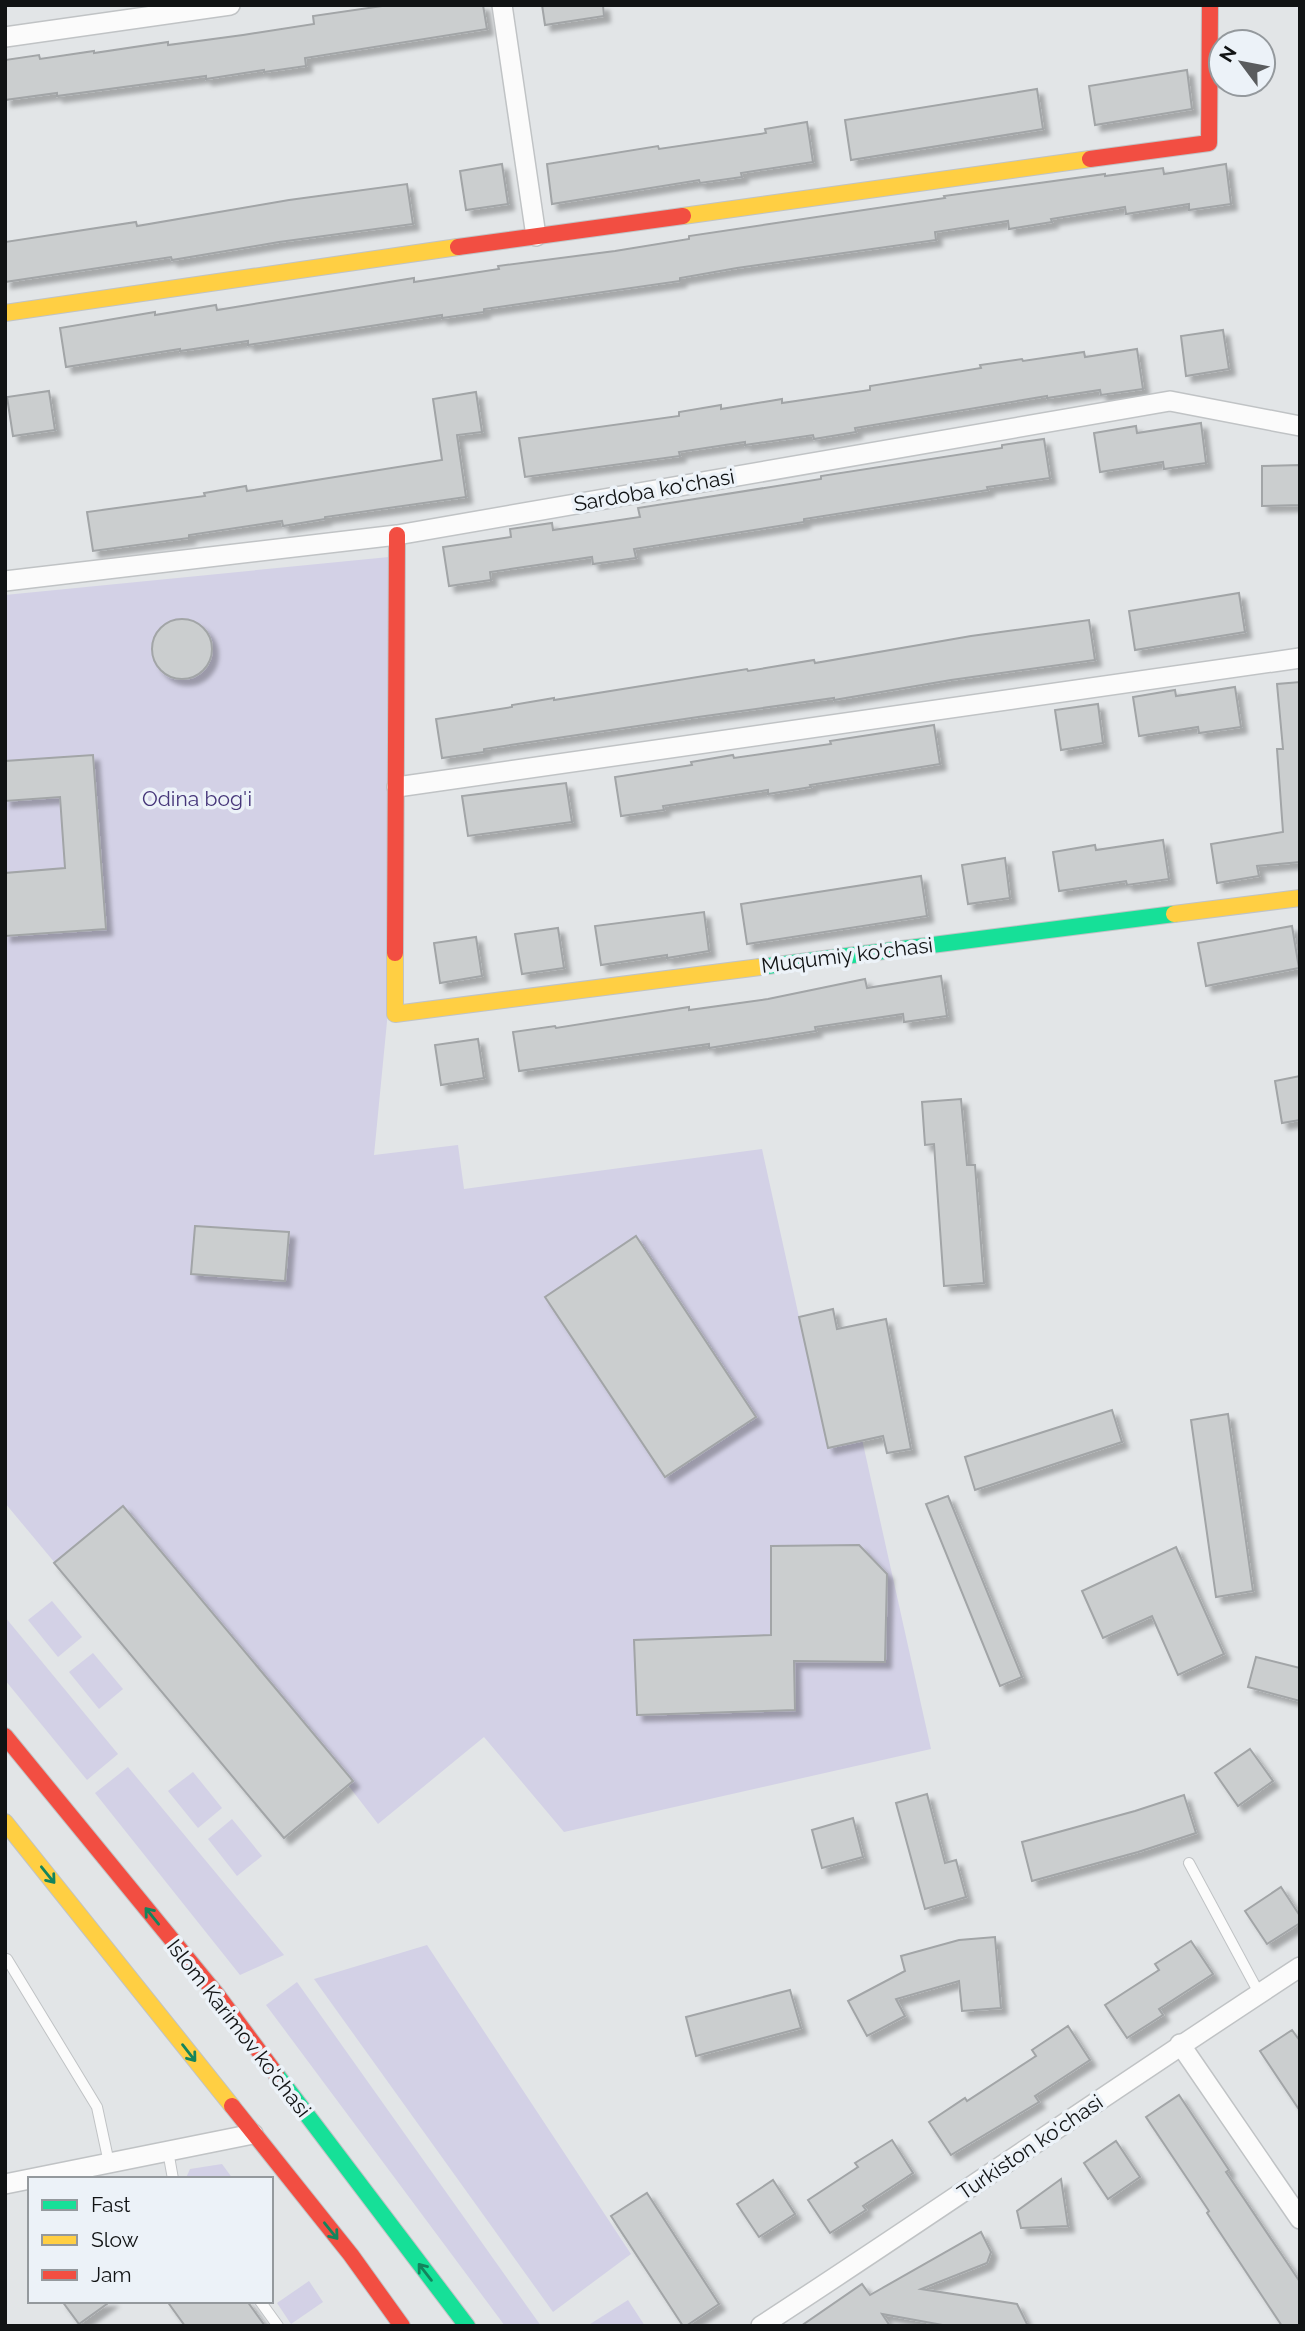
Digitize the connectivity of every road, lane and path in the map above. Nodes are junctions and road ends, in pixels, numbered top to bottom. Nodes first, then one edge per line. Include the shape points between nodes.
1 (230, 5) edge
2 (502, 5) edge
3 (1210, 5) edge
4 (5, 37) edge
5 (536, 236) junction
6 (5, 313) edge
7 (1300, 426) edge
8 (397, 535) junction
9 (5, 582) edge
10 (1300, 658) edge
11 (397, 787) junction
12 (1300, 898) edge
13 (5, 1736) edge
14 (5, 1822) edge
15 (1189, 1863) dead end
16 (7, 1959) dead end
17 (1300, 1967) edge
18 (1259, 1993) junction
19 (1180, 2044) junction
20 (253, 2134) junction
21 (169, 2151) junction
22 (109, 2163) junction
23 (36, 2177) edge
24 (173, 2177) edge
25 (28, 2179) edge
26 (5, 2183) edge
27 (1300, 2219) edge
28 (261, 2303) edge
29 (278, 2326) edge
30 (402, 2326) edge
31 (467, 2326) edge
32 (761, 2326) edge

1 - 4 street
2 - 5 street
3 - 5 street via 1209,142
5 - 6 street
7 - 8 street, Sardoba ko'chasi via 1170,401
8 - 9 street, Sardoba ko'chasi
8 - 11 street
10 - 11 street
11 - 12 street, Muqumiy ko'chasi via 394,1014
31 -> 13 street, Islom Karimov ko‘chasi via 218,1996
14 -> 20 street
15 - 18 lane
16 - 22 lane via 97,2107
17 - 18 street, Turkiston ko'chasi
18 - 19 street, Turkiston ko'chasi
19 - 27 street
19 - 32 street, Turkiston ko'chasi
20 - 21 street
20 -> 30 street
21 - 22 street
21 - 24 lane
22 - 23 street
25 - 26 street
28 - 29 lane

